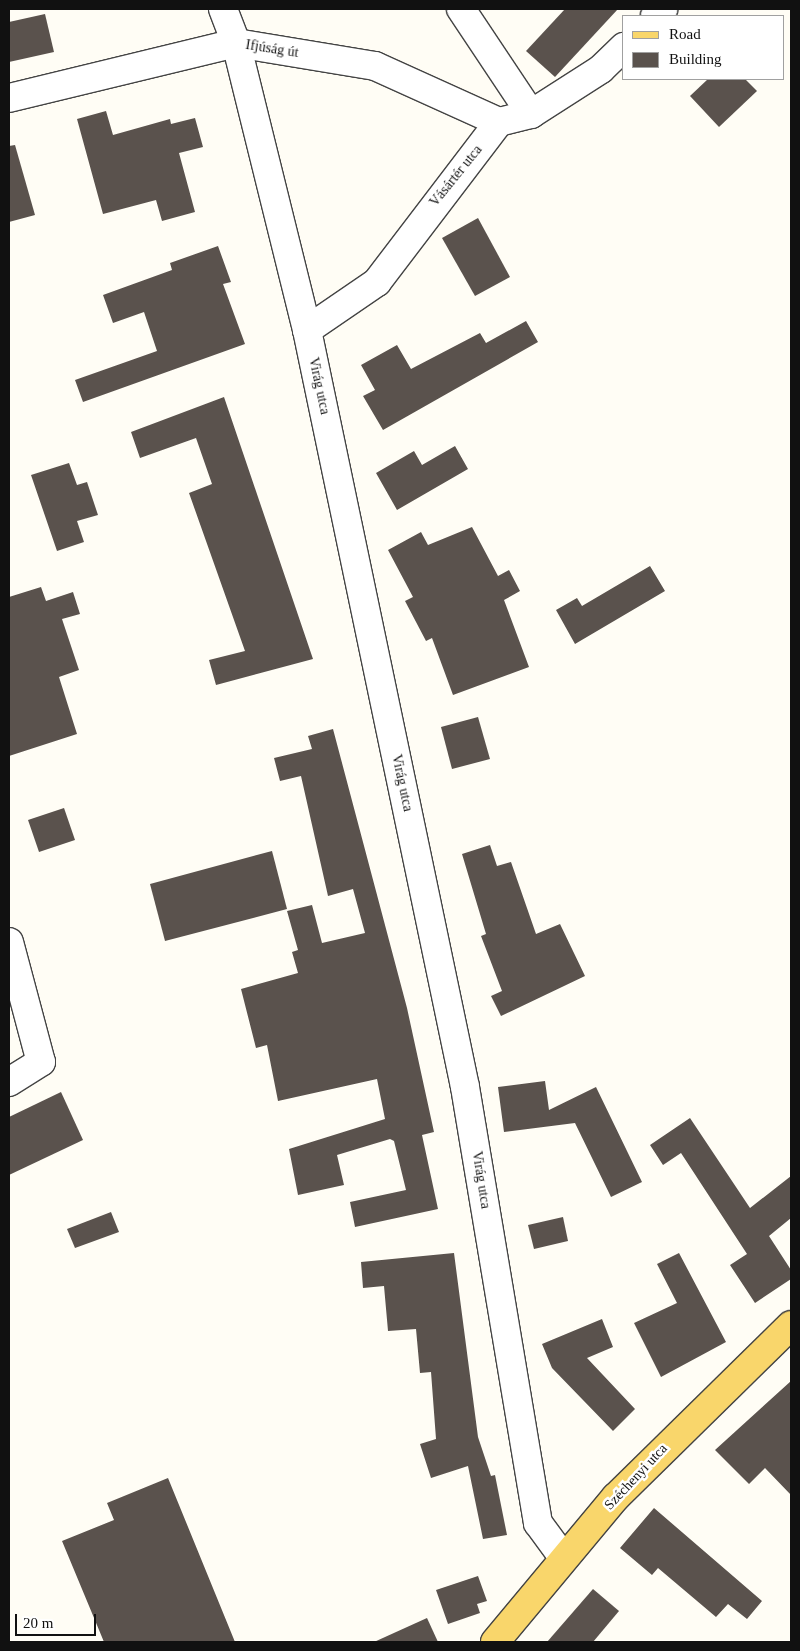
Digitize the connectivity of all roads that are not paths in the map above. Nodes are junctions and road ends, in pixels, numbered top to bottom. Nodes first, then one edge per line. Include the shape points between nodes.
1 (223, 9) edge
2 (461, 9) edge
3 (236, 43) junction
4 (622, 49) edge
5 (9, 98) edge
6 (531, 114) junction
7 (499, 122) junction
8 (307, 330) junction
9 (9, 942) edge
10 (9, 1082) edge
11 (791, 1325) edge
12 (563, 1557) junction
13 (495, 1642) edge

1 - 3 street, Virág utca
2 - 6 street
3 - 5 street, Ifjúság út
3 - 7 street, Ifjúság út via 375,66
3 - 8 street, Virág utca
4 - 6 street via 601,69
6 - 7 street
7 - 8 street, Vásártér utca via 377,282
8 - 12 street, Virág utca via 465,1087 538,1523
9 - 10 street via 40,1062
11 - 12 main road, Széchenyi utca via 682,1428
12 - 13 main road, Széchenyi utca

